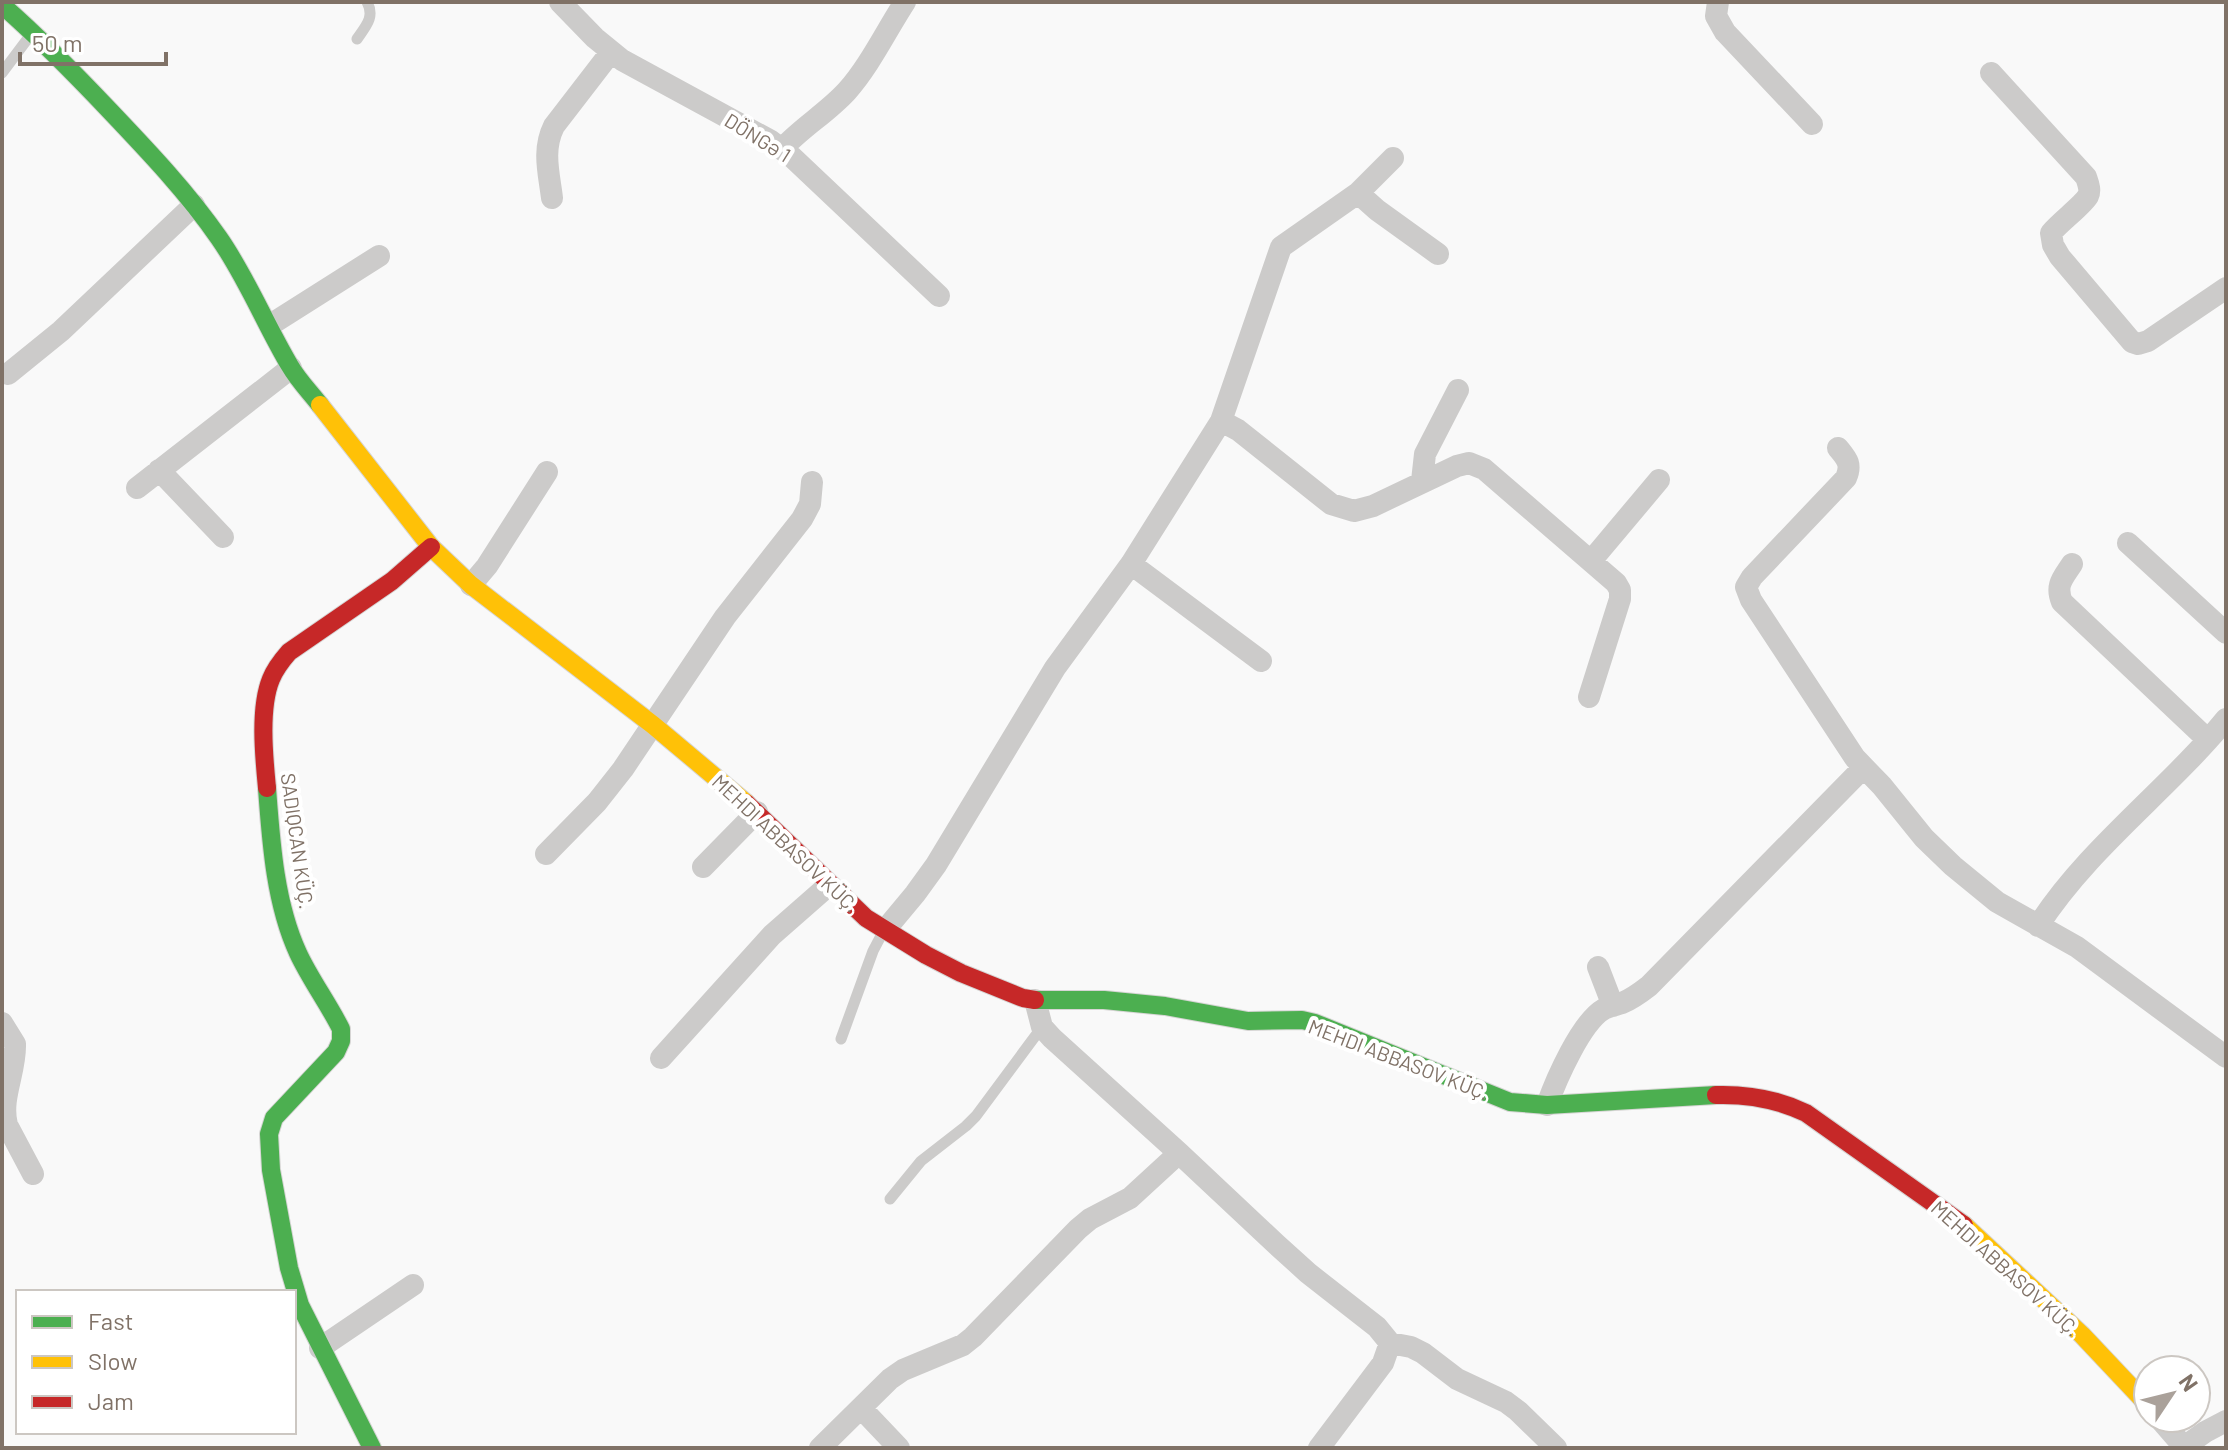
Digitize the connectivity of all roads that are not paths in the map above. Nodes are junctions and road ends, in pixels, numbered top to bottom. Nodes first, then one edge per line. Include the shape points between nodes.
1 (367, 2) edge
2 (560, 2) edge
3 (905, 2) edge
4 (1718, 2) edge
5 (2, 5) edge
6 (33, 32) junction
7 (357, 39) dead end
8 (611, 52) junction
9 (2, 73) edge
10 (1991, 73) dead end
11 (1812, 124) dead end
12 (782, 149) junction
13 (1393, 158) dead end
14 (1358, 193) junction
15 (552, 198) dead end
16 (194, 205) junction
17 (1438, 254) dead end
18 (379, 256) dead end
19 (2226, 288) edge
20 (939, 296) dead end
21 (270, 325) junction
22 (291, 368) junction
23 (8, 374) dead end
24 (1458, 390) dead end
25 (1221, 421) junction
26 (1838, 448) dead end
27 (159, 470) junction
28 (547, 472) dead end
29 (1659, 480) dead end
30 (1422, 481) junction
31 (812, 482) dead end
32 (137, 488) dead end
33 (223, 537) dead end
34 (2128, 543) dead end
35 (431, 547) junction
36 (1591, 561) junction
37 (1131, 564) junction
38 (2072, 564) dead end
39 (471, 585) junction
40 (2226, 633) edge
41 (1261, 661) dead end
42 (1589, 697) dead end
43 (2226, 719) edge
44 (653, 725) junction
45 (2208, 740) junction
46 (1863, 768) junction
47 (757, 812) junction
48 (546, 854) dead end
49 (703, 867) dead end
50 (829, 885) junction
51 (2038, 926) junction
52 (885, 930) junction
53 (1598, 967) dead end
54 (1035, 1000) junction
55 (1613, 1006) junction
56 (2, 1023) edge
57 (1042, 1027) junction
58 (841, 1039) dead end
59 (2226, 1057) edge
60 (661, 1058) dead end
61 (1547, 1105) junction
62 (1179, 1153) junction
63 (33, 1174) dead end
64 (890, 1199) dead end
65 (413, 1285) dead end
66 (296, 1290) edge
67 (296, 1292) edge
68 (1390, 1343) junction
69 (320, 1348) junction
70 (2132, 1388) edge
71 (861, 1408) junction
72 (2226, 1421) edge
73 (2185, 1447) edge
74 (372, 1448) edge
75 (820, 1448) edge
76 (899, 1448) edge
77 (1319, 1448) edge
78 (1556, 1448) edge

1 - 7 lane via 371,17
2 - 8 street, DÖNGƏ 1
3 - 12 street via 847,91
4 - 11 street via 1716,16 1725,32
5 - 6 street, MEHDI ABBASOV KÜÇ.
6 - 9 lane
6 - 16 street, MEHDI ABBASOV KÜÇ.
8 - 12 street, DÖNGƏ 1
8 - 15 street via 548,138
10 - 19 street via 2086,177 2088,197 2051,233 2053,245 2132,342 2148,341
12 - 20 street, DÖNGƏ 1
13 - 14 street
14 - 17 street
14 - 25 street via 1281,247
16 - 21 street, MEHDI ABBASOV KÜÇ.
16 - 23 street
18 - 21 street
21 - 22 street, MEHDI ABBASOV KÜÇ.
22 - 27 street
22 - 35 street, MEHDI ABBASOV KÜÇ.
24 - 30 street via 1425,454
25 - 30 street via 1331,504 1354,511
25 - 37 street
26 - 46 street via 1850,462 1846,478 1746,587
27 - 32 street
27 - 33 street
28 - 39 street
29 - 36 street
30 - 36 street via 1469,463 1484,469
31 - 44 street via 802,519 725,617
34 - 40 street
35 - 39 street, MEHDI ABBASOV KÜÇ.
35 - 66 street via 392,581 289,652 268,686 268,801 284,908 304,967 341,1029 336,1052 283,1106 269,1134 271,1170
36 - 42 street via 1616,583 1620,599
37 - 41 street
37 - 52 street via 1055,668 936,865
38 - 45 street via 2060,583 2062,602
39 - 44 street, MEHDI ABBASOV KÜÇ.
43 - 45 street
44 - 47 street, MEHDI ABBASOV KÜÇ.
44 - 48 street via 597,802
45 - 51 street via 2106,844
46 - 51 street via 1953,866 1997,902
46 - 55 street via 1649,986
47 - 49 street
47 - 50 street, MEHDI ABBASOV KÜÇ.
50 - 52 street, MEHDI ABBASOV KÜÇ.
50 - 60 street via 772,935
51 - 59 street via 2077,947
52 - 54 street, MEHDI ABBASOV KÜÇ. via 961,973
52 - 58 lane
53 - 55 street
54 - 57 street
54 - 61 street, MEHDI ABBASOV KÜÇ. via 1104,1000 1248,1021 1302,1020 1488,1095
55 - 61 street via 1594,1017 1576,1042
56 - 63 street via 16,1052 5,1117
57 - 62 street
57 - 64 lane via 976,1116 921,1161
61 - 70 street, MEHDI ABBASOV KÜÇ. via 1746,1095 1806,1113 1983,1241
62 - 68 street
62 - 71 street via 1130,1198 1078,1229 963,1345 903,1370
65 - 69 street
67 - 69 street
68 - 77 street via 1383,1363
68 - 78 street via 1423,1353 1457,1379 1506,1402
69 - 74 street
71 - 75 street
71 - 76 street
72 - 73 street

